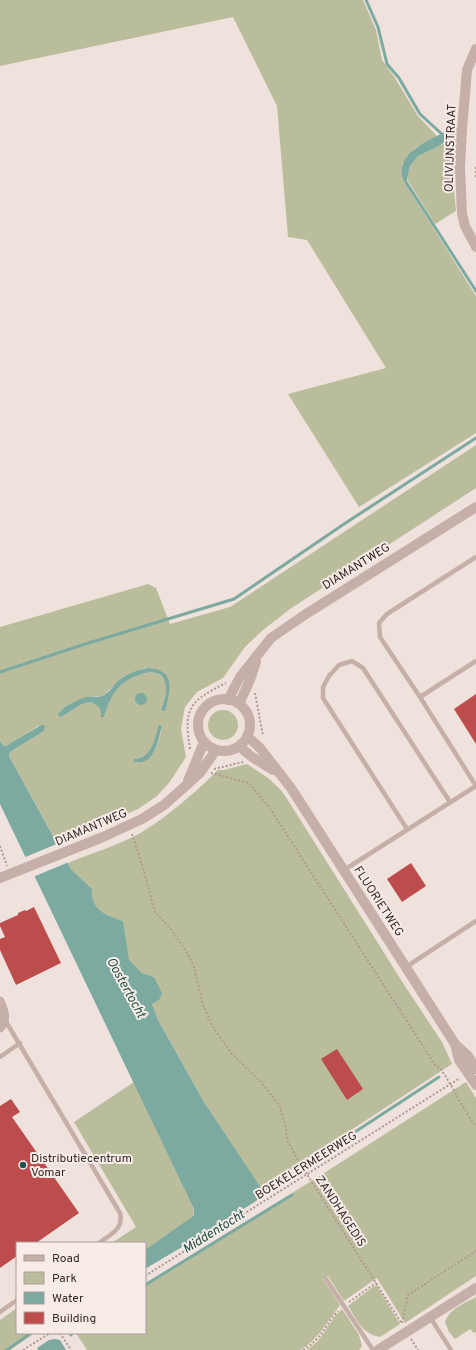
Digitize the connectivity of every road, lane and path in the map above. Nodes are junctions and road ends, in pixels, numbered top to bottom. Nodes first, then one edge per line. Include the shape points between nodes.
1 (476, 49) edge
2 (476, 167) edge
3 (476, 178) edge
4 (476, 247) edge
5 (476, 507) edge
6 (476, 557) edge
7 (258, 656) junction
8 (476, 661) edge
9 (231, 680) dead end
10 (255, 693) dead end
11 (420, 697) junction
12 (228, 700) junction
13 (239, 704) junction
14 (247, 736) junction
15 (263, 736) dead end
16 (204, 742) junction
17 (239, 746) junction
18 (190, 750) dead end
19 (216, 750) junction
20 (248, 761) dead end
21 (213, 770) dead end
22 (210, 772) dead end
23 (280, 774) junction
24 (185, 786) junction
25 (476, 786) edge
26 (450, 802) junction
27 (129, 826) junction
28 (407, 829) junction
29 (0, 846) edge
30 (344, 870) junction
31 (10, 874) junction
32 (0, 878) edge
33 (476, 921) edge
34 (406, 967) junction
35 (0, 1001) edge
36 (5, 1020) junction
37 (0, 1028) edge
38 (20, 1043) junction
39 (0, 1057) edge
40 (472, 1071) edge
41 (450, 1084) junction
42 (476, 1085) edge
43 (476, 1127) edge
44 (307, 1175) junction
45 (101, 1242) edge
46 (476, 1251) edge
47 (146, 1275) edge
48 (326, 1279) dead end
49 (376, 1283) junction
50 (476, 1288) edge
51 (16, 1301) edge
52 (343, 1306) junction
53 (0, 1312) edge
54 (430, 1317) junction
55 (404, 1328) junction
56 (48, 1334) edge
57 (61, 1334) edge
58 (23, 1350) edge
59 (71, 1350) edge
60 (303, 1350) edge
61 (372, 1350) edge
62 (378, 1350) edge
63 (451, 1350) edge

1 - 4 street, OLIVIJNSTRAAT via 467,70 460,168 462,214
2 - 3 path
5 - 7 street, DIAMANTWEG via 288,626 271,638
6 - 11 lane via 387,614 379,623 380,637
7 - 12 street, DIAMANTWEG via 240,677
7 - 13 street, DIAMANTWEG
8 - 11 lane
9 - 18 path via 199,698 189,711 187,730
10 - 15 path
11 - 25 lane
12 - 13 street
12 - 16 street via 213,702 201,712 198,728
13 - 14 street via 249,719
14 - 17 street
14 - 23 street, FLUORIETWEG
16 - 19 street
16 - 24 street, DIAMANTWEG
17 - 19 street via 230,750
17 - 23 street, FLUORIETWEG
19 - 24 street, DIAMANTWEG via 200,773
20 - 21 path
22 - 41 path via 249,783 271,810
23 - 30 street, FLUORIETWEG
24 - 27 street, DIAMANTWEG via 154,812
25 - 26 lane
26 - 28 lane
26 - 28 lane via 363,668 352,661 340,666 329,676 323,687 323,698
27 - 31 street, DIAMANTWEG
27 - 44 path, ZANDHAGEDIS via 155,912 188,954 194,967 203,1005 213,1027 232,1054 261,1082 279,1105 287,1140
28 - 30 lane
29 - 31 path
30 - 34 street, FLUORIETWEG
31 - 32 street, DIAMANTWEG
33 - 34 lane
34 - 40 street, FLUORIETWEG via 455,1044 459,1060
35 - 36 street
36 - 37 street
36 - 38 lane
38 - 39 lane
38 - 45 lane via 120,1213 122,1219 118,1228
40 - 41 path, BOEKELERMEERWEG
40 - 42 street, FLUORIETWEG
41 - 43 path
41 - 44 path, BOEKELERMEERWEG
44 - 47 path, BOEKELERMEERWEG
44 - 49 path, ZANDHAGEDIS
46 - 55 path via 408,1294
48 - 52 lane
49 - 52 path
49 - 55 path, ZANDHAGEDIS
50 - 54 street
51 - 53 lane
52 - 60 path via 314,1342
52 - 61 lane
54 - 55 street
54 - 63 lane
55 - 62 street
56 - 58 path
57 - 59 path

